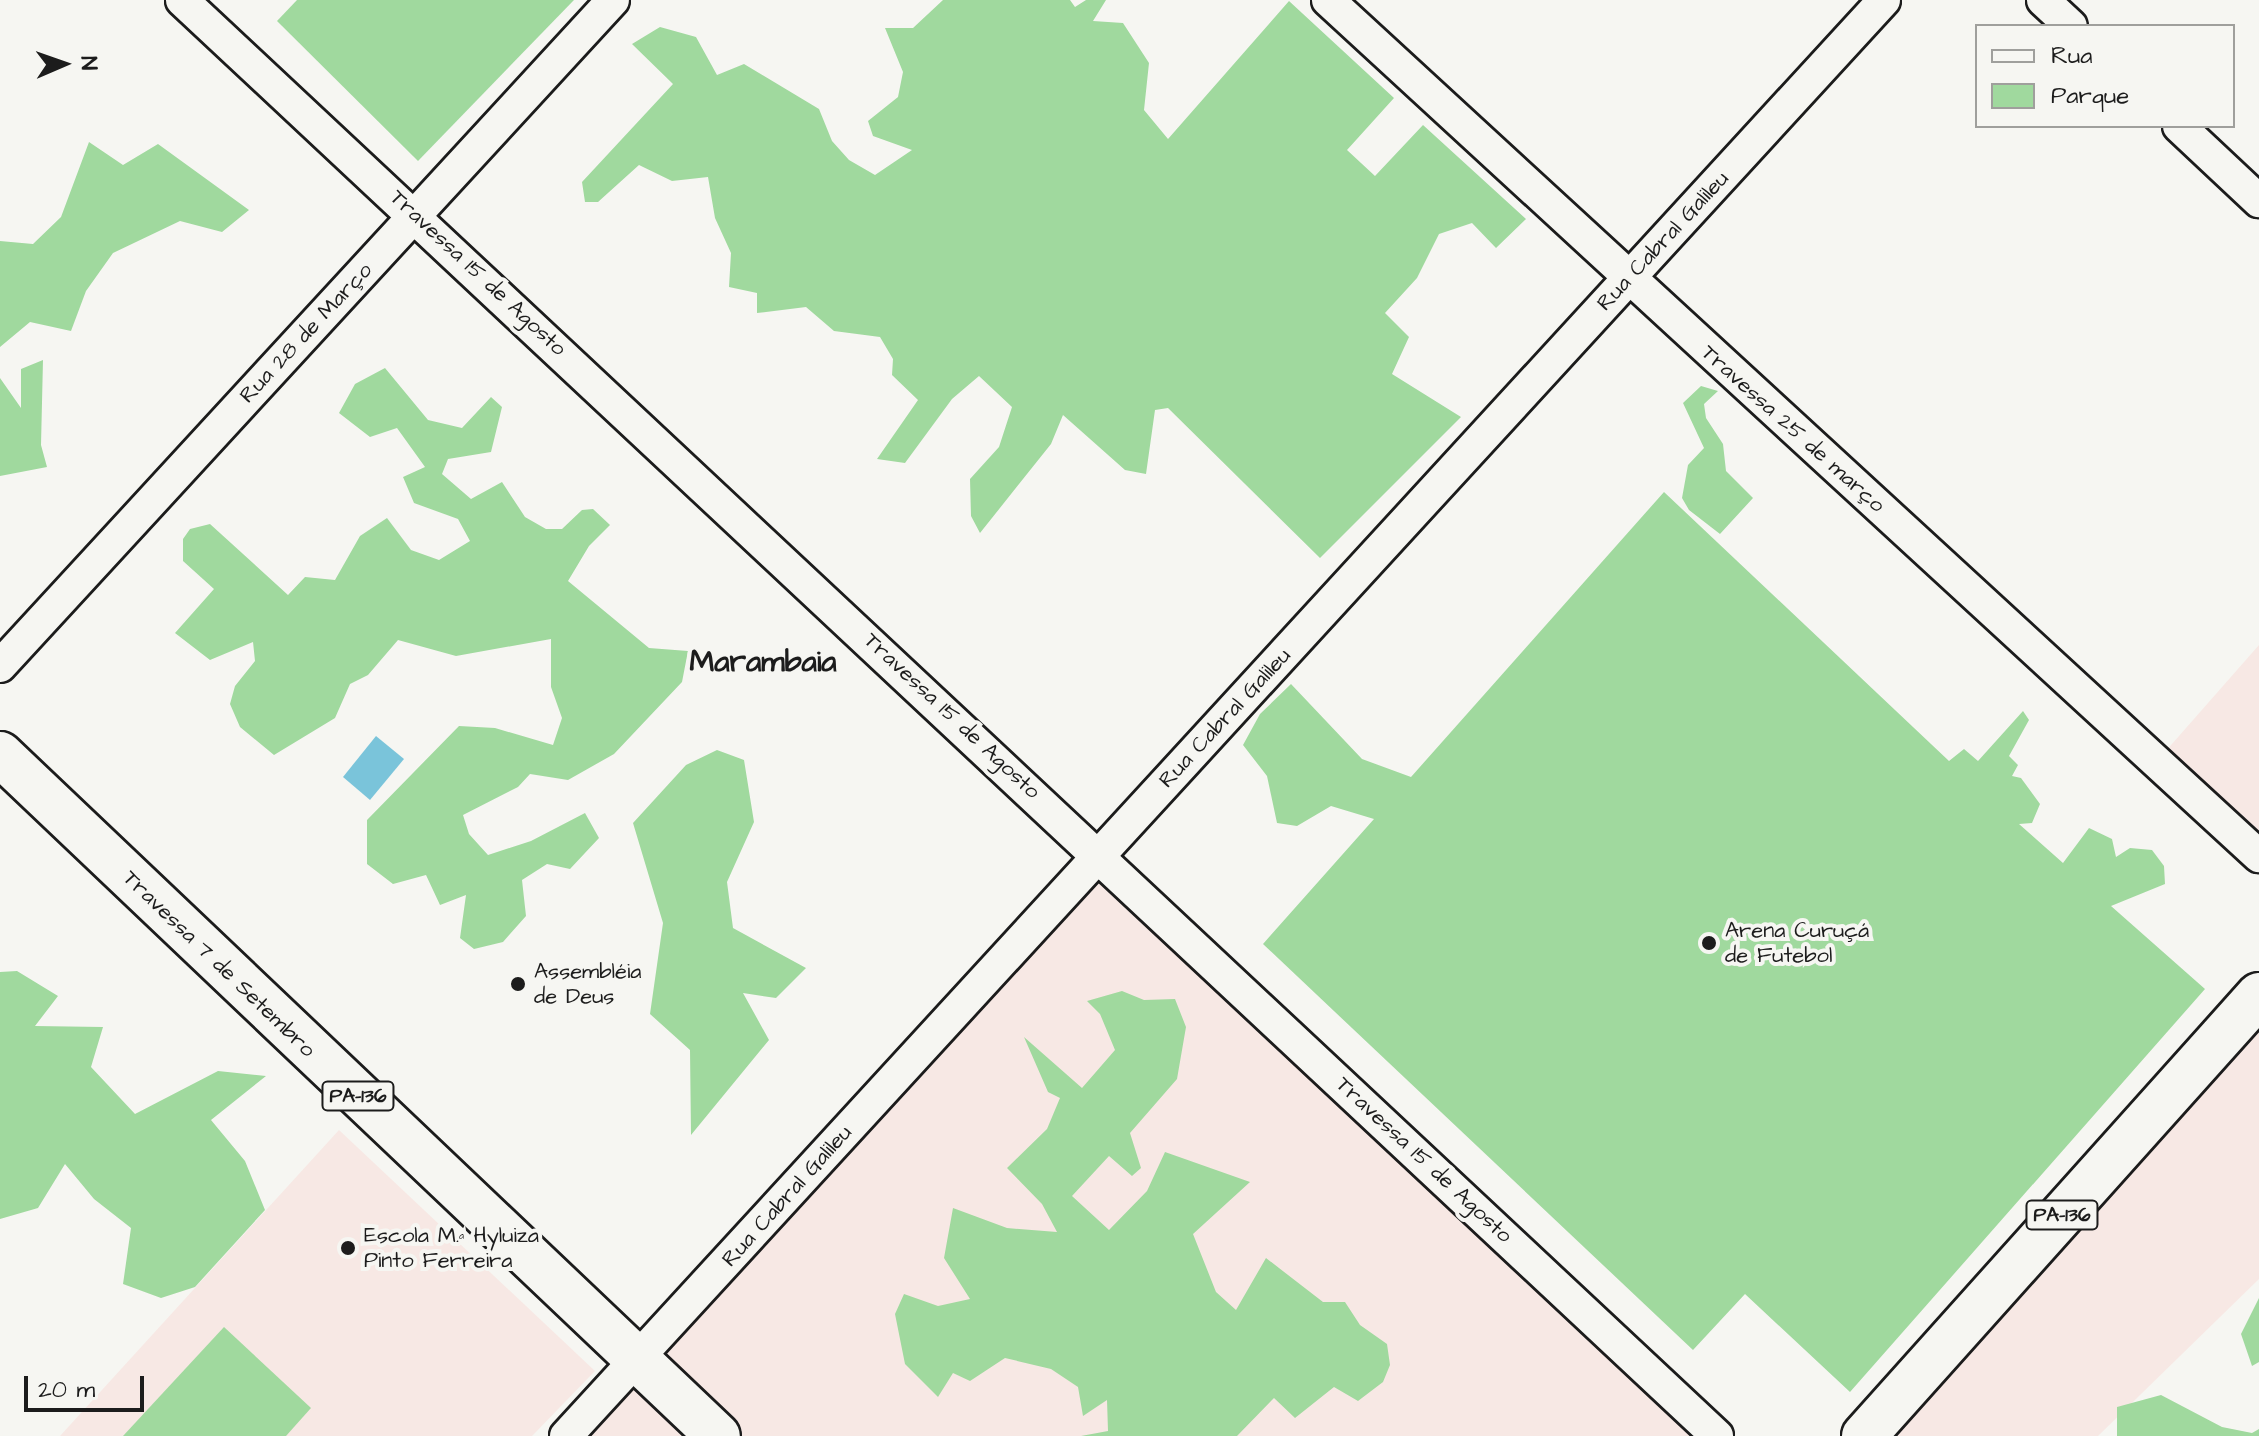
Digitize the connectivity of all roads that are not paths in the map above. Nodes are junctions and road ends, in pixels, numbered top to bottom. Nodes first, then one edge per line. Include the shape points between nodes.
1 (182, 0) edge
2 (613, 0) edge
3 (1328, 0) edge
4 (1884, 0) edge
5 (2043, 0) edge
6 (2069, 24) edge
7 (2181, 128) edge
8 (2259, 201) edge
9 (415, 214) junction
10 (1629, 278) junction
11 (0, 666) edge
12 (0, 754) edge
13 (1099, 854) junction
14 (2259, 856) edge
15 (2259, 995) edge
16 (638, 1360) junction
17 (566, 1436) edge
18 (718, 1436) edge
19 (1717, 1436) edge
20 (1864, 1436) edge

1 - 9 street, Travessa 15 de Agosto
2 - 9 street, Rua 28 de Março
3 - 10 street, Travessa 25 de março
4 - 10 street, Rua Cabral Galileu
5 - 6 street
7 - 8 street
9 - 11 street, Rua 28 de Março
9 - 13 street, Travessa 15 de Agosto
10 - 13 street, Rua Cabral Galileu
10 - 14 street, Travessa 25 de março
12 - 16 main road, Travessa 7 de Setembro / PA-136
13 - 16 street, Rua Cabral Galileu
13 - 19 street, Travessa 15 de Agosto
15 - 20 main road, PA-136
16 - 17 street, Rua Cabral Galileu
16 - 18 main road, Travessa 7 de Setembro / PA-136

